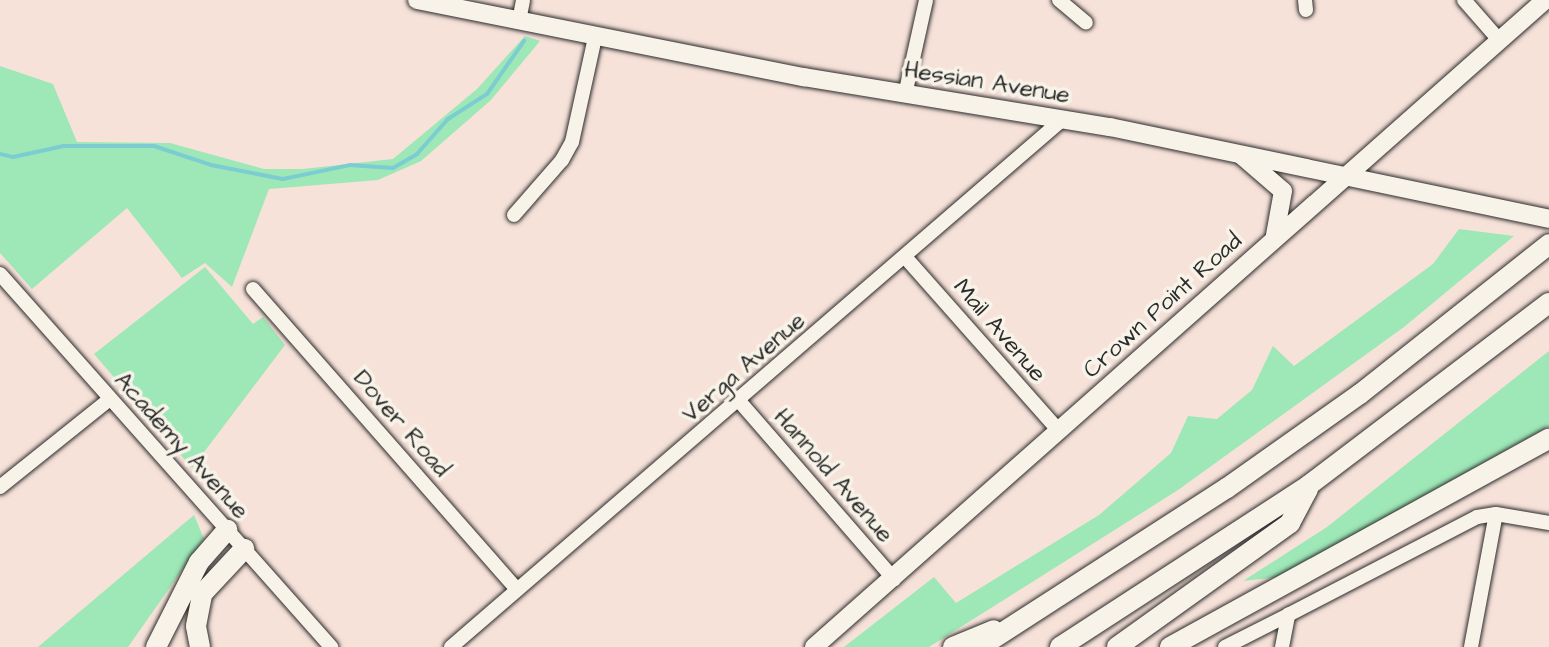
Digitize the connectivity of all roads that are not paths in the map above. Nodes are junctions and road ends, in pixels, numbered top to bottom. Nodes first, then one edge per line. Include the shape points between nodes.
1 (417, 0) edge
2 (523, 0) edge
3 (926, 0) edge
4 (1059, 0) edge
5 (1464, 0) edge
6 (1545, 0) edge
7 (519, 21) junction
8 (1086, 23) dead end
9 (595, 37) junction
10 (1499, 40) junction
11 (905, 95) junction
12 (1063, 119) junction
13 (1239, 153) junction
14 (1348, 174) junction
15 (514, 215) dead end
16 (1549, 219) edge
17 (1273, 239) junction
18 (1549, 244) edge
19 (906, 258) junction
20 (2, 280) edge
21 (253, 289) dead end
22 (1549, 303) edge
23 (110, 399) junction
24 (740, 402) junction
25 (1060, 432) junction
26 (1549, 439) edge
27 (1309, 485) junction
28 (0, 487) edge
29 (1496, 514) junction
30 (1549, 523) edge
31 (227, 530) junction
32 (244, 549) junction
33 (894, 579) junction
34 (516, 588) junction
35 (1288, 615) junction
36 (1010, 628) junction
37 (156, 647) edge
38 (200, 647) edge
39 (331, 647) edge
40 (451, 647) edge
41 (814, 647) edge
42 (953, 647) edge
43 (980, 647) edge
44 (1060, 647) edge
45 (1117, 647) edge
46 (1170, 647) edge
47 (1225, 647) edge
48 (1282, 647) edge
49 (1471, 647) edge

1 - 7 main road, Hessian Avenue
2 - 7 street
3 - 11 street
4 - 8 street
5 - 10 street
6 - 10 main road, Crown Point Road
7 - 9 main road, Hessian Avenue
9 - 11 main road, Hessian Avenue
9 - 15 street via 572,142
10 - 14 main road, Crown Point Road
11 - 12 main road, Hessian Avenue
12 - 13 main road, Hessian Avenue
12 - 19 street, Verga Avenue
13 - 14 main road, Hessian Avenue
13 - 17 main road via 1283,191 1285,202
14 - 16 main road, Hessian Avenue
14 - 17 main road, Crown Point Road
17 - 25 main road, Crown Point Road
18 - 36 highway via 1336,411
19 - 24 street, Verga Avenue
19 - 25 street, Mail Avenue
20 - 23 street, Academy Avenue
21 - 34 street, Dover Road
22 - 27 highway
23 - 28 street
23 - 31 street, Academy Avenue
24 - 33 street, Hannold Avenue
24 - 34 street, Verga Avenue
25 - 33 main road, Crown Point Road
26 - 46 highway
27 - 44 highway
27 - 45 highway via 1290,523
29 - 30 street
29 - 35 street via 1477,517 1395,556
29 - 49 street
31 - 32 street, Academy Avenue
31 - 37 highway via 199,562
32 - 38 highway via 202,594 196,626
32 - 39 street, Academy Avenue
33 - 41 main road, Crown Point Road
34 - 40 street, Verga Avenue
35 - 47 street
35 - 48 street
36 - 42 highway via 979,633
36 - 43 highway

